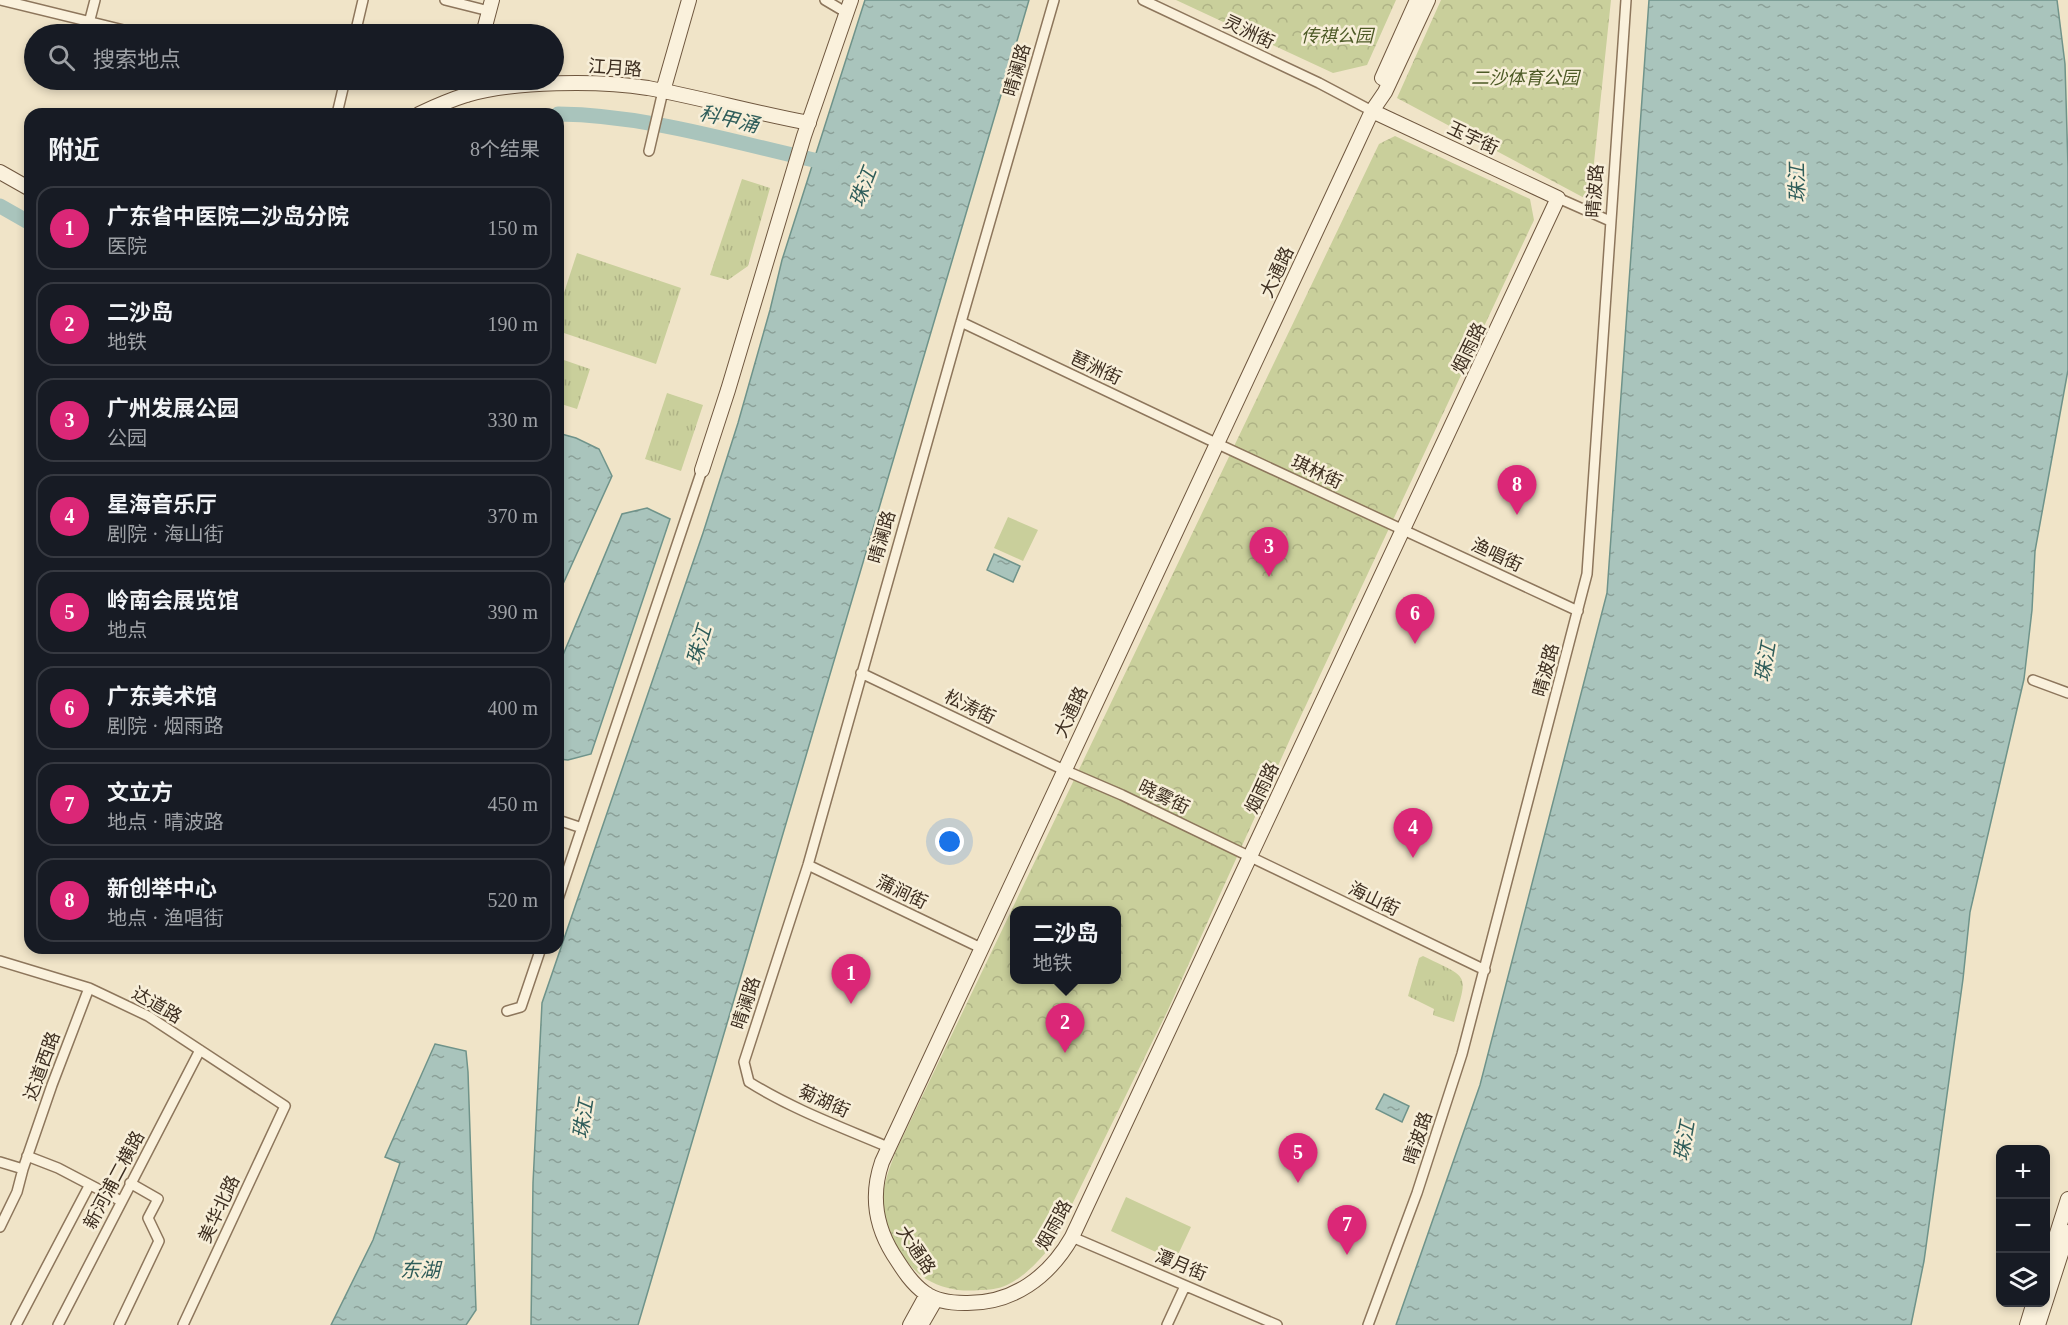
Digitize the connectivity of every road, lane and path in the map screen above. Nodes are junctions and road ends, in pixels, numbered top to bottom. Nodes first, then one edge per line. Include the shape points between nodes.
1 (1, 0) edge
2 (95, 0) edge
3 (363, 0) edge
4 (445, 0) edge
5 (689, 0) edge
6 (825, 0) edge
7 (1054, 0) edge
8 (1143, 0) edge
9 (1417, 0) edge
10 (1428, 0) edge
11 (1626, 0) edge
12 (491, 6) edge
13 (849, 7) edge
14 (89, 23) junction
15 (94, 24) edge
16 (357, 24) edge
17 (486, 24) edge
18 (564, 85) edge
19 (343, 90) edge
20 (468, 90) edge
21 (495, 90) edge
22 (663, 91) junction
23 (467, 95) junction
24 (338, 108) edge
25 (434, 108) edge
26 (1372, 111) junction
27 (809, 123) junction
28 (649, 151) dead end
29 (0, 172) edge
30 (24, 186) edge
31 (1558, 198) junction
32 (1610, 221) junction
33 (961, 321) junction
34 (1218, 444) junction
35 (702, 470) joint
36 (1402, 530) junction
37 (1578, 611) junction
38 (861, 673) junction
39 (2033, 680) dead end
40 (2068, 693) edge
41 (1064, 770) junction
42 (564, 822) edge
43 (582, 828) junction
44 (1249, 856) junction
45 (808, 865) junction
46 (564, 880) edge
47 (982, 949) junction
48 (539, 954) edge
49 (0, 961) edge
50 (1485, 970) junction
51 (89, 988) junction
52 (507, 1011) dead end
53 (200, 1050) junction
54 (749, 1082) joint
55 (285, 1106) joint
56 (888, 1147) junction
57 (27, 1156) junction
58 (0, 1162) edge
59 (23, 1169) junction
60 (130, 1183) junction
61 (89, 1186) junction
62 (2068, 1200) edge
63 (121, 1201) junction
64 (0, 1227) edge
65 (2068, 1232) edge
66 (1072, 1237) junction
67 (2050, 1256) edge
68 (1185, 1286) junction
69 (931, 1297) junction
70 (2032, 1307) edge
71 (16, 1325) edge
72 (58, 1325) edge
73 (119, 1325) edge
74 (183, 1325) edge
75 (910, 1325) edge
76 (921, 1325) edge
77 (1167, 1325) edge
78 (1277, 1325) edge
79 (1368, 1325) edge
80 (2027, 1325) edge
81 (2038, 1325) edge

1 - 14 street
2 - 14 street
3 - 16 street
4 - 12 street
5 - 22 main road
6 - 13 street
7 - 33 street, 晴澜路
8 - 26 street, 灵洲街
9 - 26 main road, 大通路 via 1377,89
10 - 26 main road, 大通路 via 1385,92
11 - 32 street, 晴波路
12 - 17 main road
13 - 27 main road
14 - 15 street
18 - 22 main road, 江月路
19 - 24 street
20 - 23 main road
21 - 23 main road, 江月路
22 - 27 main road, 江月路
22 - 28 street
23 - 25 main road, 江月路
26 - 31 main road, 玉宇街
26 - 34 main road, 大通路
27 - 35 main road
29 - 30 main road
31 - 32 street
31 - 36 main road, 烟雨路
32 - 37 street, 晴波路 via 1587,574
33 - 34 street, 琶洲街
33 - 38 street, 晴澜路
34 - 36 street, 琪林街
34 - 41 main road, 大通路
35 - 43 street
36 - 37 street, 渔唱街
36 - 44 main road, 烟雨路
37 - 50 street, 晴波路
38 - 41 street, 松涛街
38 - 45 street, 晴澜路
39 - 40 street
41 - 44 street, 晓雾街
41 - 47 main road, 大通路
42 - 43 street
43 - 46 street
44 - 50 street, 海山街
44 - 66 main road, 烟雨路
45 - 47 street, 蒲涧街
45 - 54 street, 晴澜路 via 744,1062
47 - 56 main road, 大通路
48 - 52 street via 522,1007
49 - 51 street, 达道路
50 - 79 street, 晴波路 via 1417,1193
51 - 53 street, 达道路 via 148,1016
51 - 57 street, 达道西路
53 - 55 street, 达道路
53 - 60 street, 新河浦二横路
54 - 56 street, 菊湖街
55 - 74 street, 美华北路
56 - 69 main road, 大通路 via 875,1189 878,1224 902,1268
57 - 59 street, 达道西路
57 - 61 street
58 - 59 street
59 - 64 street, 达道西路
60 - 63 street, 新河浦二横路
60 - 73 street via 158,1199 148,1218 159,1241
61 - 63 street
61 - 71 street
62 - 67 main road
63 - 72 street, 新河浦二横路
65 - 81 main road
66 - 68 street, 潭月街
66 - 69 main road, 烟雨路 via 1045,1273 1010,1296 974,1303
68 - 77 street
68 - 78 street, 潭月街
69 - 75 main road, 大通路
69 - 76 main road, 大通路
70 - 80 main road

